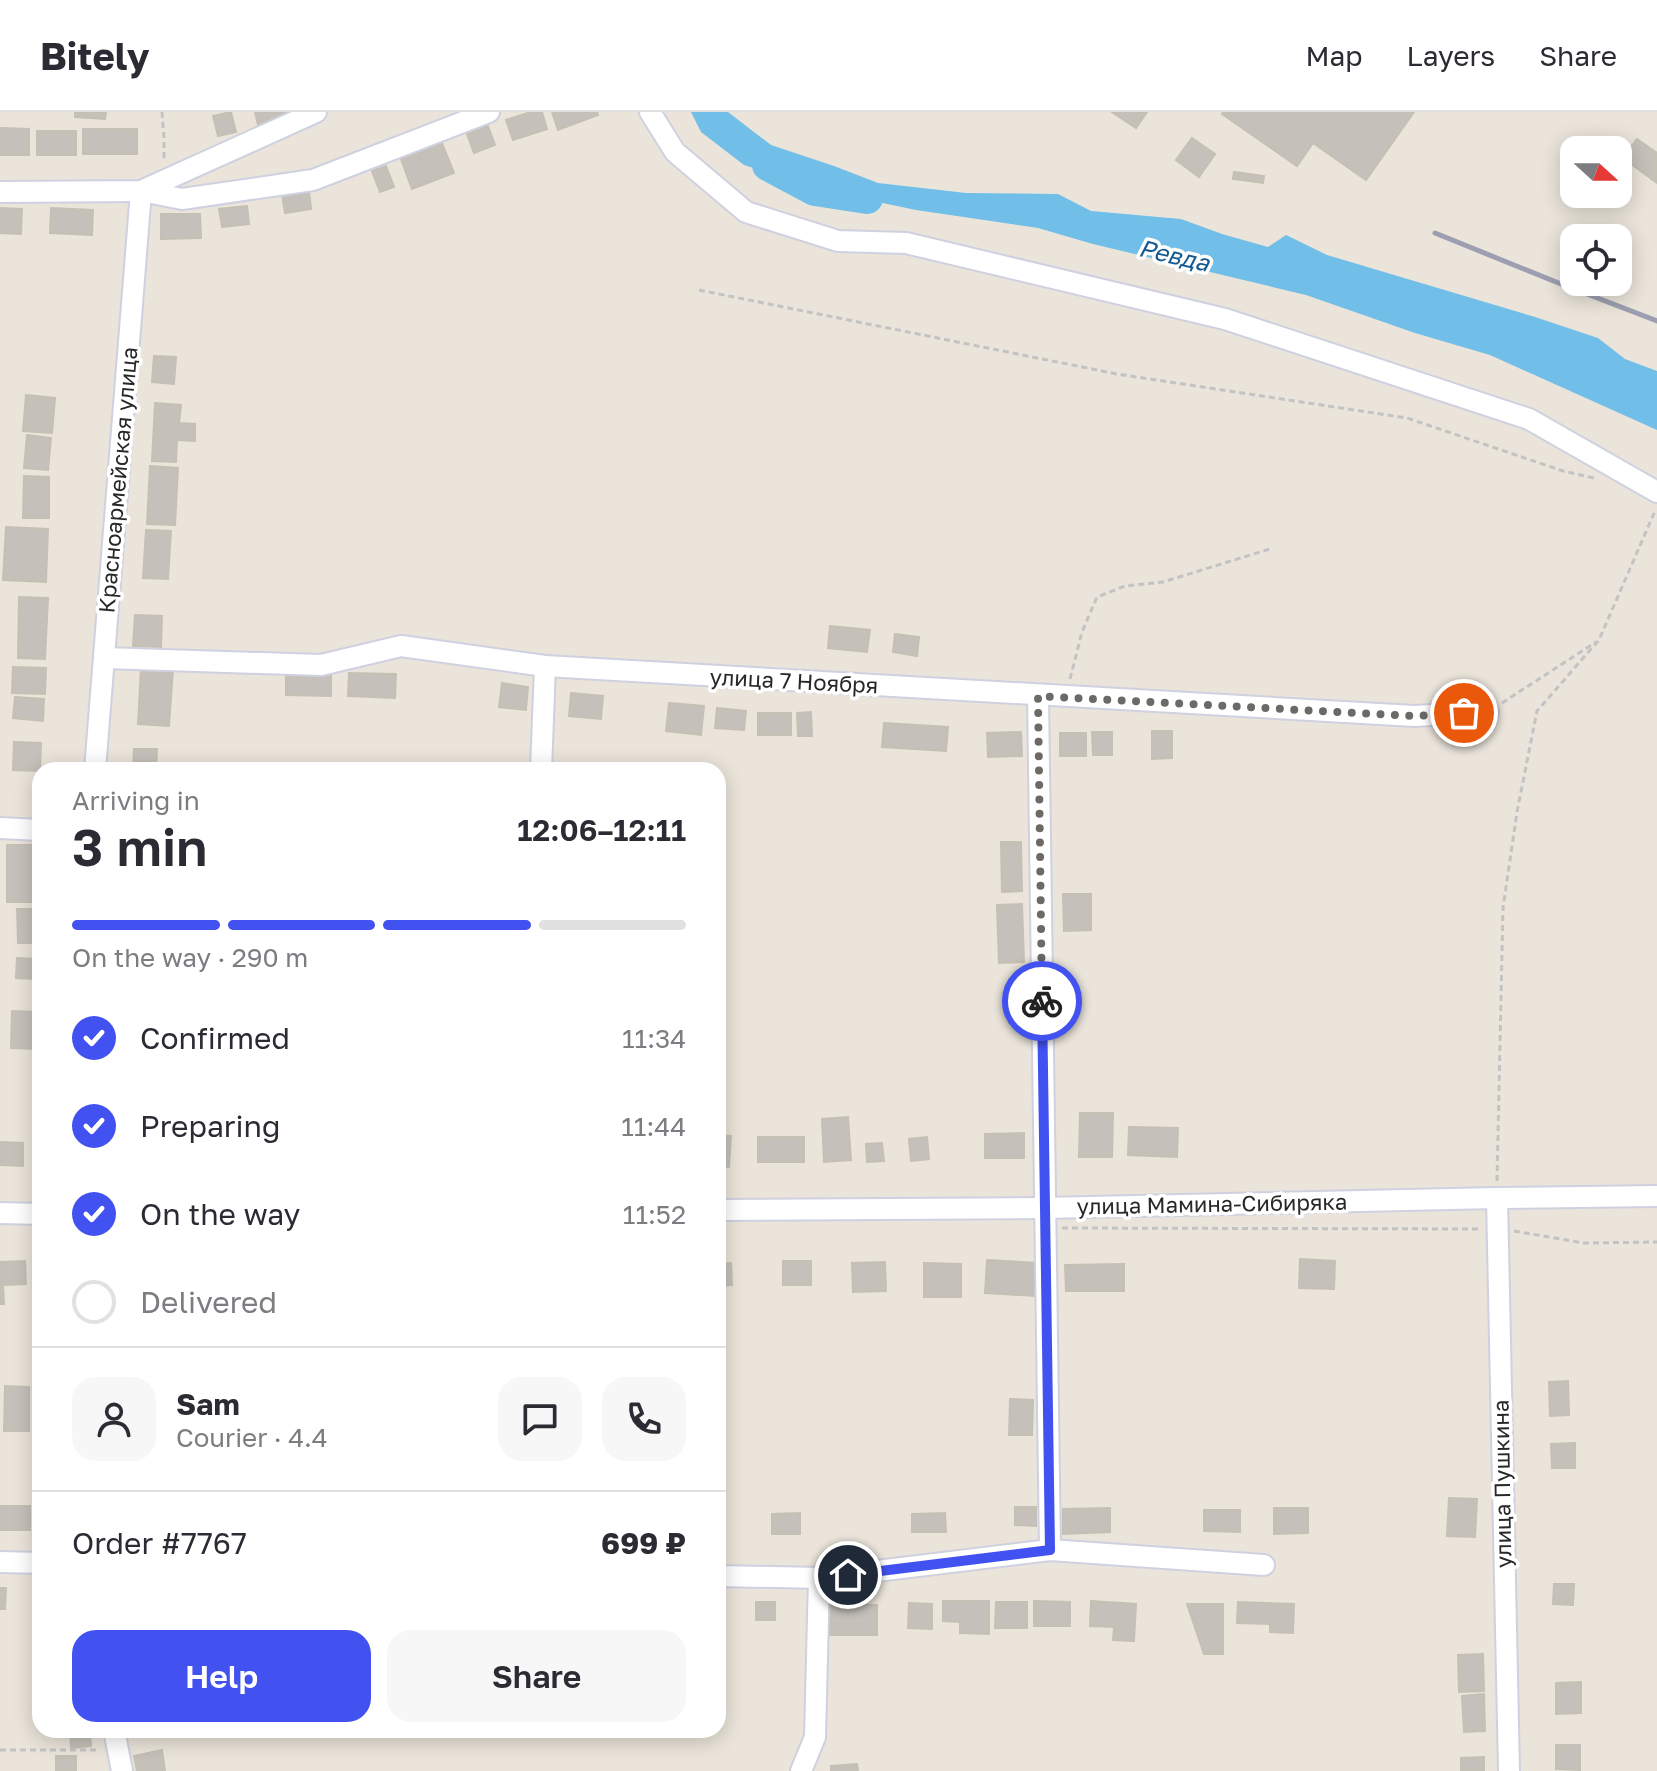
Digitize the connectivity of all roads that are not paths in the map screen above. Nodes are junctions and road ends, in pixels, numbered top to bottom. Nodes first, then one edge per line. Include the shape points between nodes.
1 (316, 112) edge
2 (489, 112) edge
3 (650, 112) edge
4 (141, 191) junction
5 (0, 192) edge
6 (1657, 492) edge
7 (104, 658) junction
8 (545, 666) junction
9 (1038, 696) junction
10 (1488, 712) road end
11 (96, 762) edge
12 (541, 762) edge
13 (0, 828) edge
14 (32, 830) edge
15 (1657, 1196) edge
16 (1497, 1198) junction
17 (726, 1210) edge
18 (0, 1213) edge
19 (32, 1214) edge
20 (1044, 1218) junction
21 (1050, 1550) junction
22 (0, 1562) edge
23 (32, 1563) edge
24 (1264, 1565) dead end
25 (726, 1576) edge
26 (819, 1578) junction
27 (815, 1737) junction
28 (116, 1740) edge
29 (122, 1771) edge
30 (801, 1771) edge
31 (816, 1771) edge
32 (1509, 1771) edge

1 - 4 street
2 - 4 street via 313,180 182,199
3 - 6 street via 675,152 746,212 838,241 906,243 1225,319 1529,419
4 - 5 street
4 - 7 street, Красноармейская улица
7 - 8 street, улица 7 Ноября via 321,665 401,646
7 - 11 street, Красноармейская улица
8 - 9 street, улица 7 Ноября
8 - 12 street
9 - 10 street, улица 7 Ноября via 1414,716
9 - 20 street
13 - 14 street
15 - 16 street, улица Мамина-Сибиряка
16 - 20 street, улица Мамина-Сибиряка
16 - 32 street, улица Пушкина
17 - 20 street, улица Мамина-Сибиряка
18 - 19 street
20 - 21 street
21 - 24 street
21 - 26 street
22 - 23 street
25 - 26 street
26 - 27 street
27 - 30 street
27 - 31 street
28 - 29 street

